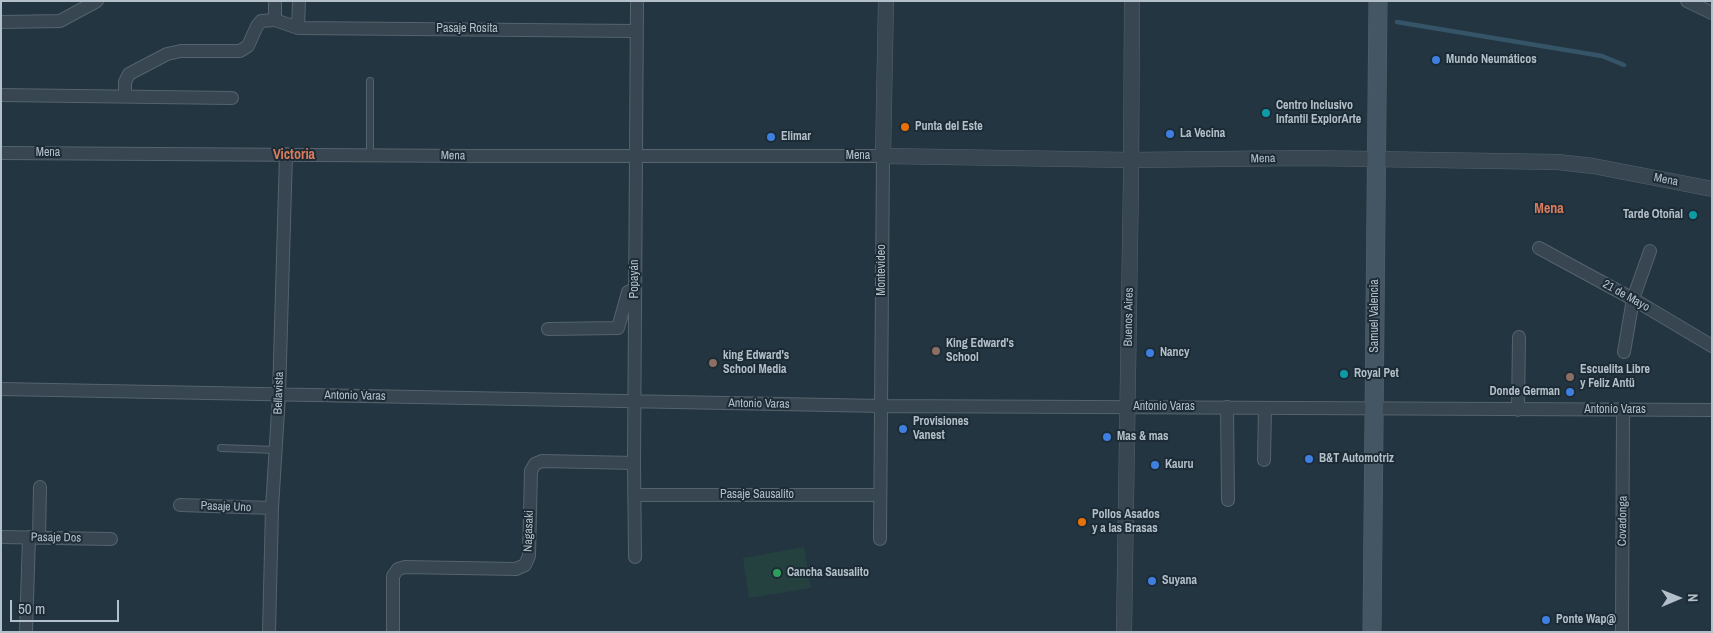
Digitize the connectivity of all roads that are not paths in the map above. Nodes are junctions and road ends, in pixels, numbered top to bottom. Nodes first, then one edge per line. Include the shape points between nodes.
1 (97, 1) edge
2 (275, 1) edge
3 (298, 1) edge
4 (637, 1) edge
5 (886, 1) edge
6 (1132, 1) edge
7 (1378, 1) edge
8 (1688, 1) edge
9 (1712, 13) edge
10 (275, 20) junction
11 (1, 22) edge
12 (298, 28) junction
13 (636, 31) junction
14 (370, 82) dead end
15 (1, 95) edge
16 (125, 96) junction
17 (232, 98) dead end
18 (1, 153) edge
19 (286, 154) junction
20 (370, 155) junction
21 (635, 156) junction
22 (883, 156) junction
23 (1376, 159) junction
24 (1131, 160) junction
25 (1712, 189) edge
26 (1539, 248) dead end
27 (1650, 251) dead end
28 (635, 289) junction
29 (1633, 299) junction
30 (548, 329) dead end
31 (1519, 337) dead end
32 (1712, 346) edge
33 (1624, 352) dead end
34 (1, 389) edge
35 (279, 395) junction
36 (634, 402) junction
37 (882, 406) junction
38 (1128, 407) junction
39 (1227, 407) junction
40 (1265, 408) junction
41 (1374, 408) junction
42 (1518, 410) junction
43 (1624, 410) junction
44 (1712, 410) edge
45 (221, 448) dead end
46 (276, 450) junction
47 (1264, 460) dead end
48 (634, 463) junction
49 (40, 487) dead end
50 (634, 495) junction
51 (880, 495) junction
52 (1228, 500) dead end
53 (180, 505) dead end
54 (272, 508) junction
55 (1, 537) edge
56 (34, 537) junction
57 (111, 539) dead end
58 (880, 539) dead end
59 (635, 557) dead end
60 (26, 632) edge
61 (269, 632) edge
62 (393, 632) edge
63 (1124, 632) edge
64 (1372, 632) edge
65 (1622, 632) edge

1 - 11 street via 60,21
2 - 10 street
3 - 12 street
4 - 13 street, Popayán
5 - 22 street, Montevideo
6 - 24 street, Buenos Aires
7 - 23 main road, Samuel Valencia
8 - 9 street
10 - 12 street
10 - 16 street via 261,21 248,46 240,51 181,50 166,54 129,74 125,82
12 - 13 street, Pasaje Rosita
13 - 21 street, Popayán
14 - 20 lane
15 - 16 street
16 - 17 street
18 - 19 street, Mena
19 - 20 street, Mena
19 - 35 street, Bellavista
20 - 21 street, Mena
21 - 22 street, Mena
21 - 28 street, Popayán
22 - 24 street, Mena
22 - 37 street, Montevideo
23 - 24 street, Mena
23 - 25 street, Mena via 1558,162
23 - 41 main road, Samuel Valencia
24 - 38 street, Buenos Aires
26 - 29 street, 21 de Mayo
27 - 29 street
28 - 30 street via 628,292 618,328
28 - 36 street, Popayán
29 - 32 street, 21 de Mayo
29 - 33 street
31 - 42 street
34 - 35 street, Antonio Varas
35 - 36 street, Antonio Varas
35 - 46 street, Bellavista
36 - 37 street, Antonio Varas
36 - 48 street, Popayán
37 - 38 street, Antonio Varas
37 - 51 street, Montevideo
38 - 39 street, Antonio Varas
38 - 63 street, Buenos Aires
39 - 40 street, Antonio Varas
39 - 52 street
40 - 41 street, Antonio Varas
40 - 47 street
41 - 42 street, Antonio Varas
41 - 64 main road, Samuel Valencia
42 - 43 street, Antonio Varas
43 - 44 street, Antonio Varas
43 - 65 street, Covadonga
45 - 46 lane
46 - 54 street, Bellavista
48 - 50 street, Popayán
48 - 62 street, Nagasaki via 542,461 535,464 531,472 529,556 525,565 516,569 398,569 393,576
49 - 56 street
50 - 51 street, Pasaje Sausalito
50 - 59 street, Popayán
51 - 58 street, Montevideo
53 - 54 street, Pasaje Uno
54 - 61 street, Bellavista
55 - 56 street, Pasaje Dos
56 - 57 street, Pasaje Dos
56 - 60 street

